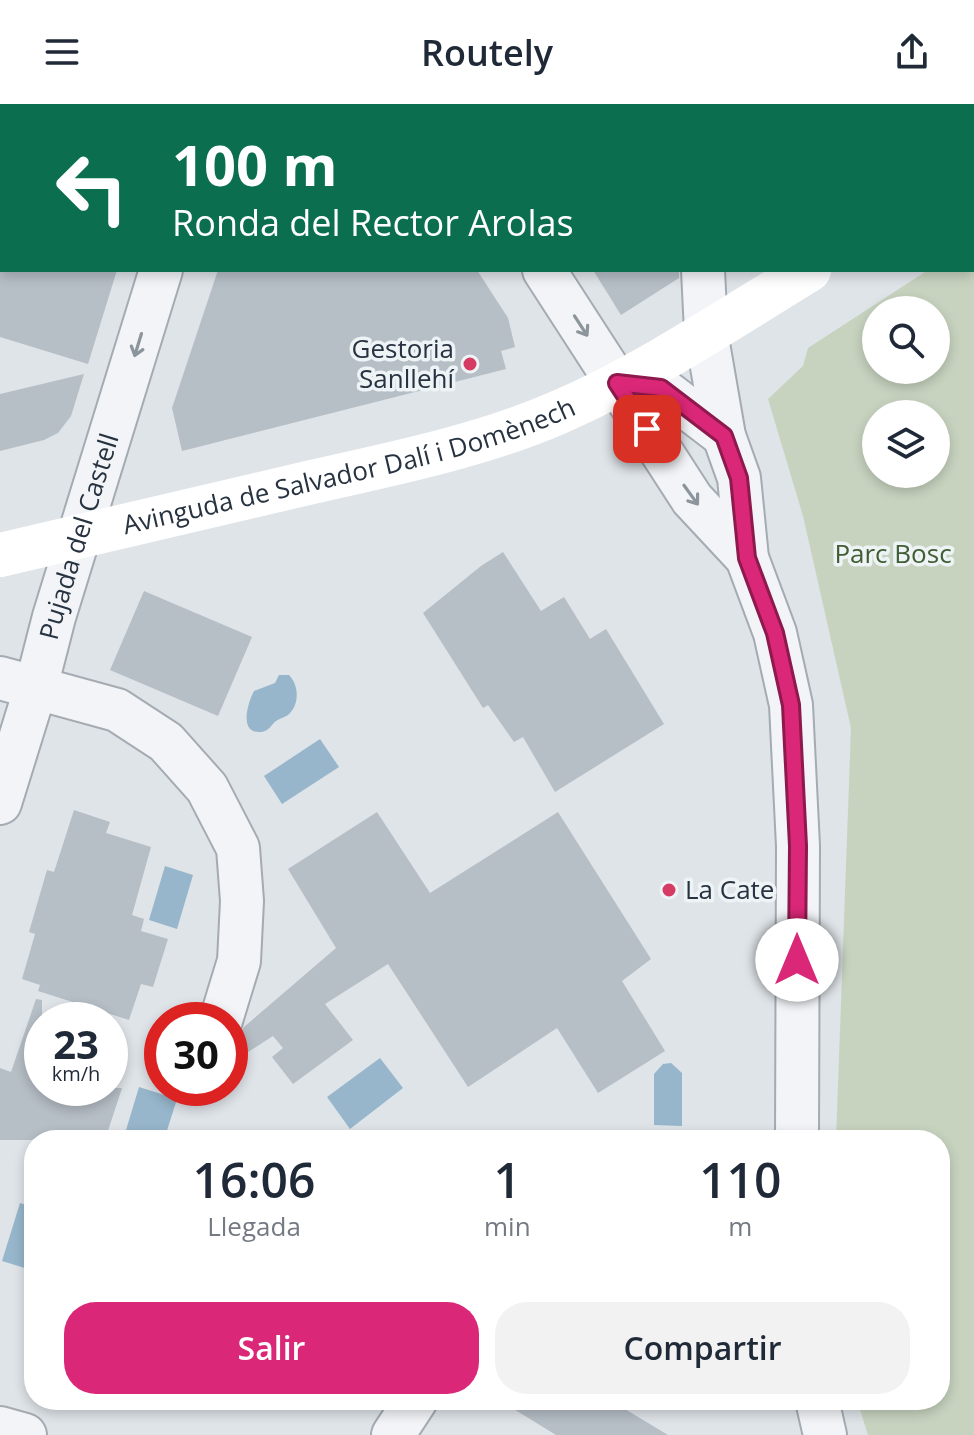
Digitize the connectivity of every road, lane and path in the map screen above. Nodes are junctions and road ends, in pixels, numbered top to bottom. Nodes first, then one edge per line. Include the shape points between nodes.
1 (160, 272) edge
2 (545, 272) edge
3 (703, 272) edge
4 (806, 272) edge
5 (706, 332) junction
6 (617, 383) junction
7 (724, 436) junction
8 (80, 535) junction
9 (0, 555) edge
10 (747, 558) junction
11 (18, 682) edge
12 (0, 803) edge
13 (226, 1002) edge
14 (797, 1130) edge
15 (409, 1410) edge
16 (819, 1410) edge
17 (0, 1428) edge
18 (25, 1435) edge
19 (393, 1435) edge
20 (825, 1435) edge

1 -> 8 street, Pujada del Castell
2 -> 6 street
3 - 5 street
4 - 5 main road, Avinguda de Salvador Dalí i Domènech
5 - 6 main road, Avinguda de Salvador Dalí i Domènech
5 - 7 street
6 - 7 street via 661,388
6 - 8 main road, Avinguda de Salvador Dalí i Domènech via 555,414 486,438
6 -> 10 street via 692,499
7 - 10 street via 739,478
8 - 9 main road, Avinguda de Salvador Dalí i Domènech
8 - 11 street, Pujada del Castell via 54,617
10 - 14 street via 775,633 791,705 798,846
11 - 12 street, Pujada del Castell
11 - 13 street via 117,710 166,742 207,788 238,848 239,961
15 - 19 street
16 - 20 street
17 - 18 street

